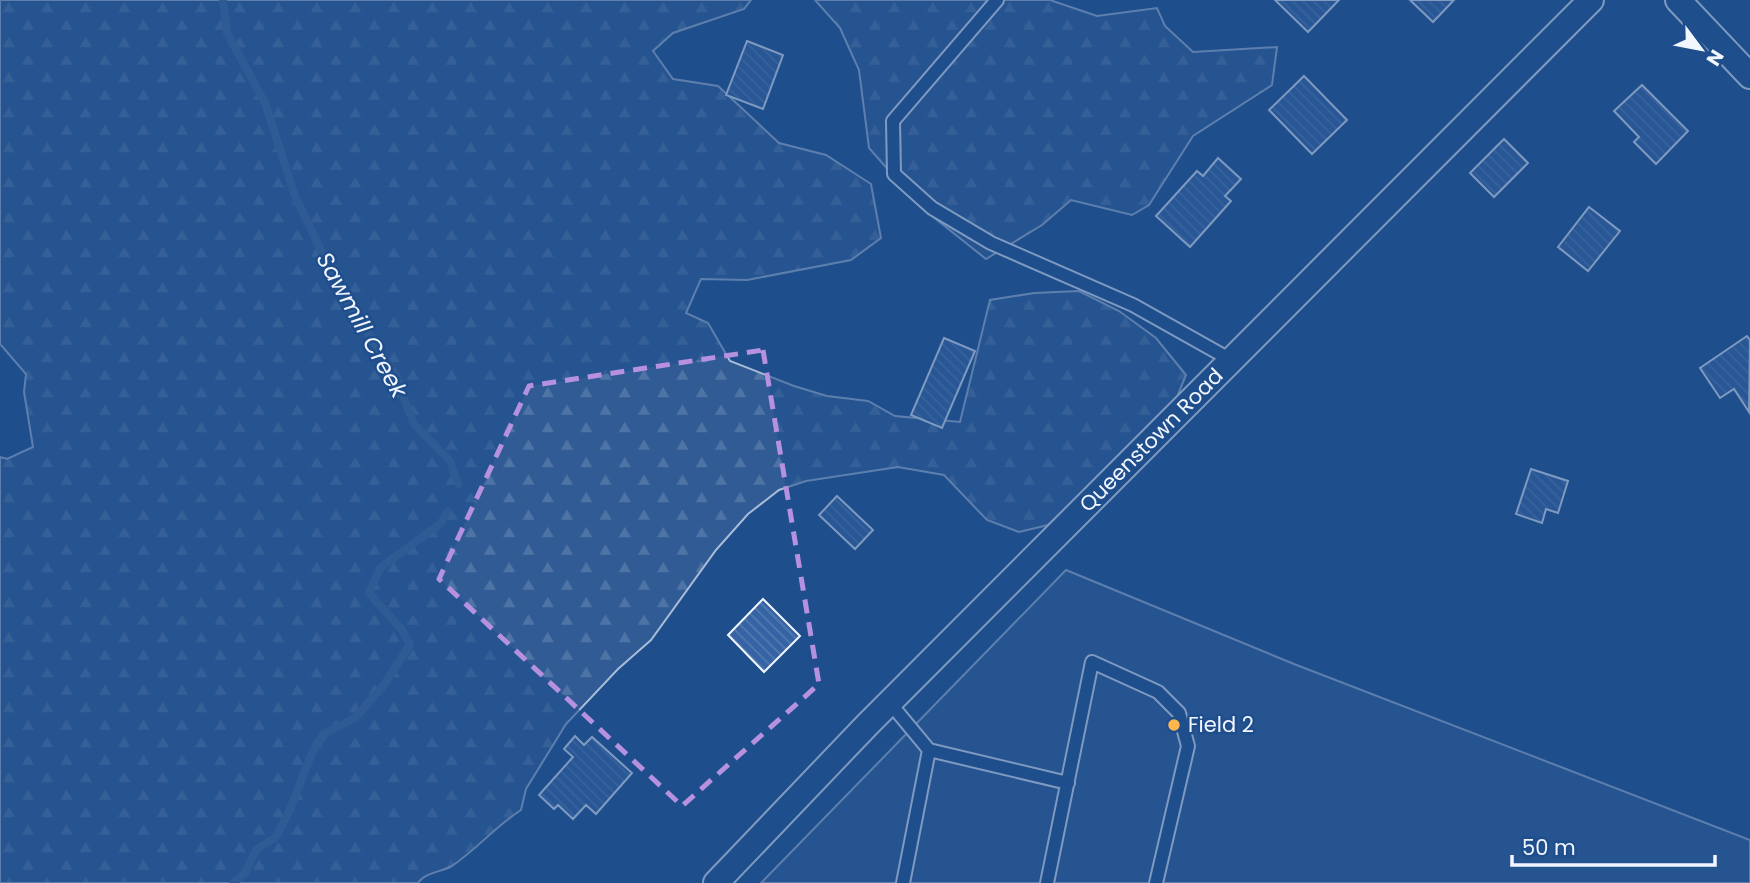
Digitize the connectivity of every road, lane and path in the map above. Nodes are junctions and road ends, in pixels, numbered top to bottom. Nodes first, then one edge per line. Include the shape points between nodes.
1 (997, 0) edge
2 (1591, 0) edge
3 (1678, 0) edge
4 (1750, 76) edge
5 (1231, 360) junction
6 (890, 703) junction
7 (929, 750) junction
8 (1068, 783) junction
9 (716, 883) edge
10 (903, 883) edge
11 (1047, 883) edge
12 (1156, 883) edge

1 - 5 lane via 893,121 894,174 932,208 991,243 1133,305
2 - 5 street, Queenstown Road
3 - 4 street
5 - 6 street, Queenstown Road
6 - 7 lane
6 - 9 street, Queenstown Road
7 - 8 lane
7 - 10 lane
8 - 11 lane
8 - 12 lane via 1092,663 1158,692 1179,713 1188,746

